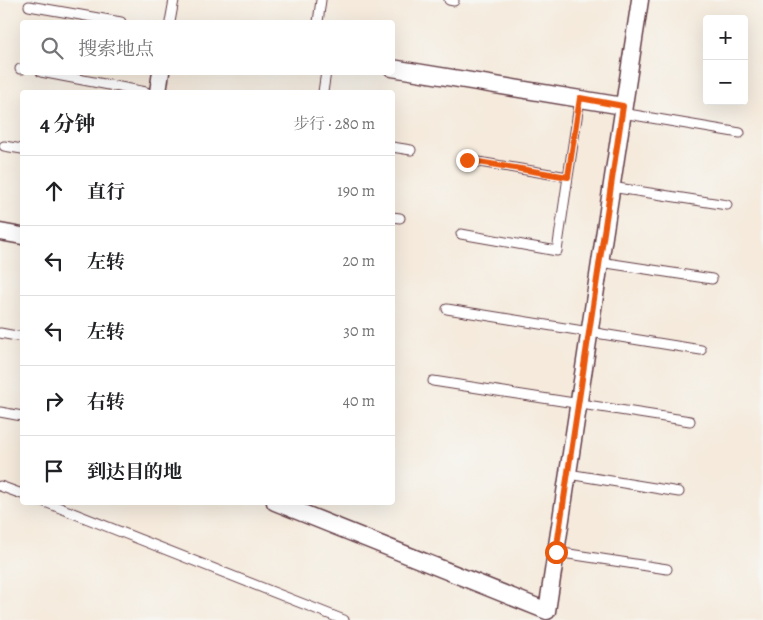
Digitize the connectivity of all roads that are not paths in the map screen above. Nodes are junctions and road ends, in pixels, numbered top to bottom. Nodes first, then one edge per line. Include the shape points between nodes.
1 (174, 0) edge
2 (321, 0) edge
3 (640, 0) edge
4 (29, 6) dead end
5 (110, 20) edge
6 (170, 20) edge
7 (318, 20) edge
8 (395, 68) edge
9 (57, 75) edge
10 (161, 75) edge
11 (326, 75) edge
12 (136, 90) edge
13 (158, 90) edge
14 (323, 90) edge
15 (580, 98) junction
16 (623, 110) junction
17 (740, 133) dead end
18 (4, 146) dead end
19 (395, 147) edge
20 (20, 149) edge
21 (411, 150) dead end
22 (467, 160) dead end
23 (568, 177) junction
24 (611, 187) junction
25 (727, 205) dead end
26 (0, 232) edge
27 (461, 234) dead end
28 (20, 236) edge
29 (600, 262) junction
30 (712, 279) dead end
31 (447, 309) dead end
32 (589, 332) junction
33 (0, 333) edge
34 (20, 337) edge
35 (701, 350) dead end
36 (434, 381) dead end
37 (578, 405) junction
38 (0, 412) edge
39 (20, 416) edge
40 (690, 421) dead end
41 (568, 474) junction
42 (0, 486) edge
43 (679, 492) dead end
44 (20, 493) edge
45 (282, 505) edge
46 (71, 507) edge
47 (556, 552) junction
48 (667, 569) dead end
49 (546, 616) edge
50 (344, 620) edge

1 - 6 lane
2 - 7 lane
3 - 16 street
4 - 5 lane
8 - 15 street
9 - 12 lane
10 - 13 street
11 - 14 lane
15 - 16 street
15 - 23 lane
16 - 17 lane
16 - 24 street
18 - 20 lane
19 - 21 lane
22 - 23 lane
23 - 27 lane via 557,251
24 - 25 lane
24 - 29 street
26 - 28 street
29 - 30 lane
29 - 32 street
31 - 32 lane
32 - 35 lane
32 - 37 street
33 - 34 lane
36 - 37 lane
37 - 40 lane
37 - 41 street
38 - 39 lane
41 - 43 lane
41 - 47 street
42 - 44 lane
45 - 49 street
46 - 50 lane
47 - 48 lane
47 - 49 street

